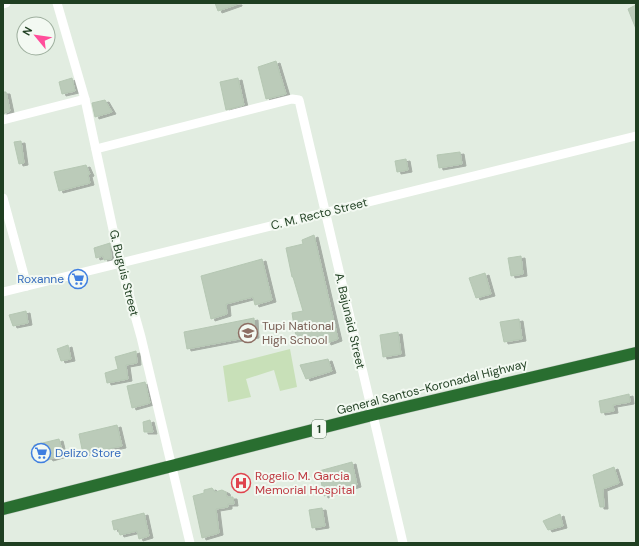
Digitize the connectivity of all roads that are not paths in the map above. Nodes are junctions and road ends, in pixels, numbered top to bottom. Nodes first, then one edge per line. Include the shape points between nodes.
1 (6, 3) edge
2 (57, 3) edge
3 (3, 4) edge
4 (85, 99) junction
5 (3, 120) edge
6 (636, 136) edge
7 (96, 149) junction
8 (3, 198) edge
9 (326, 212) junction
10 (120, 262) junction
11 (27, 286) junction
12 (3, 292) edge
13 (636, 353) edge
14 (372, 415) junction
15 (171, 466) junction
16 (3, 509) edge
17 (190, 543) edge
18 (403, 543) edge

1 - 3 street
2 - 4 street, G. Buguis Street
4 - 5 street
4 - 7 street, G. Buguis Street
6 - 9 street, C. M. Recto Street
7 - 9 street, A. Bajunaid Street via 292,98 297,99
7 - 10 street, G. Buguis Street
8 - 11 street
9 - 10 street, C. M. Recto Street
9 - 14 street, A. Bajunaid Street
10 - 11 street, C. M. Recto Street
10 - 15 street, G. Buguis Street via 141,337
11 - 12 street, C. M. Recto Street
13 - 14 highway, General Santos-Koronadal Highway / 1
14 - 15 highway, General Santos-Koronadal Highway / 1
14 - 18 street, A. Bajunaid Street
15 - 16 highway, General Santos-Koronadal Highway / 1
15 - 17 street, G. Buguis Street

